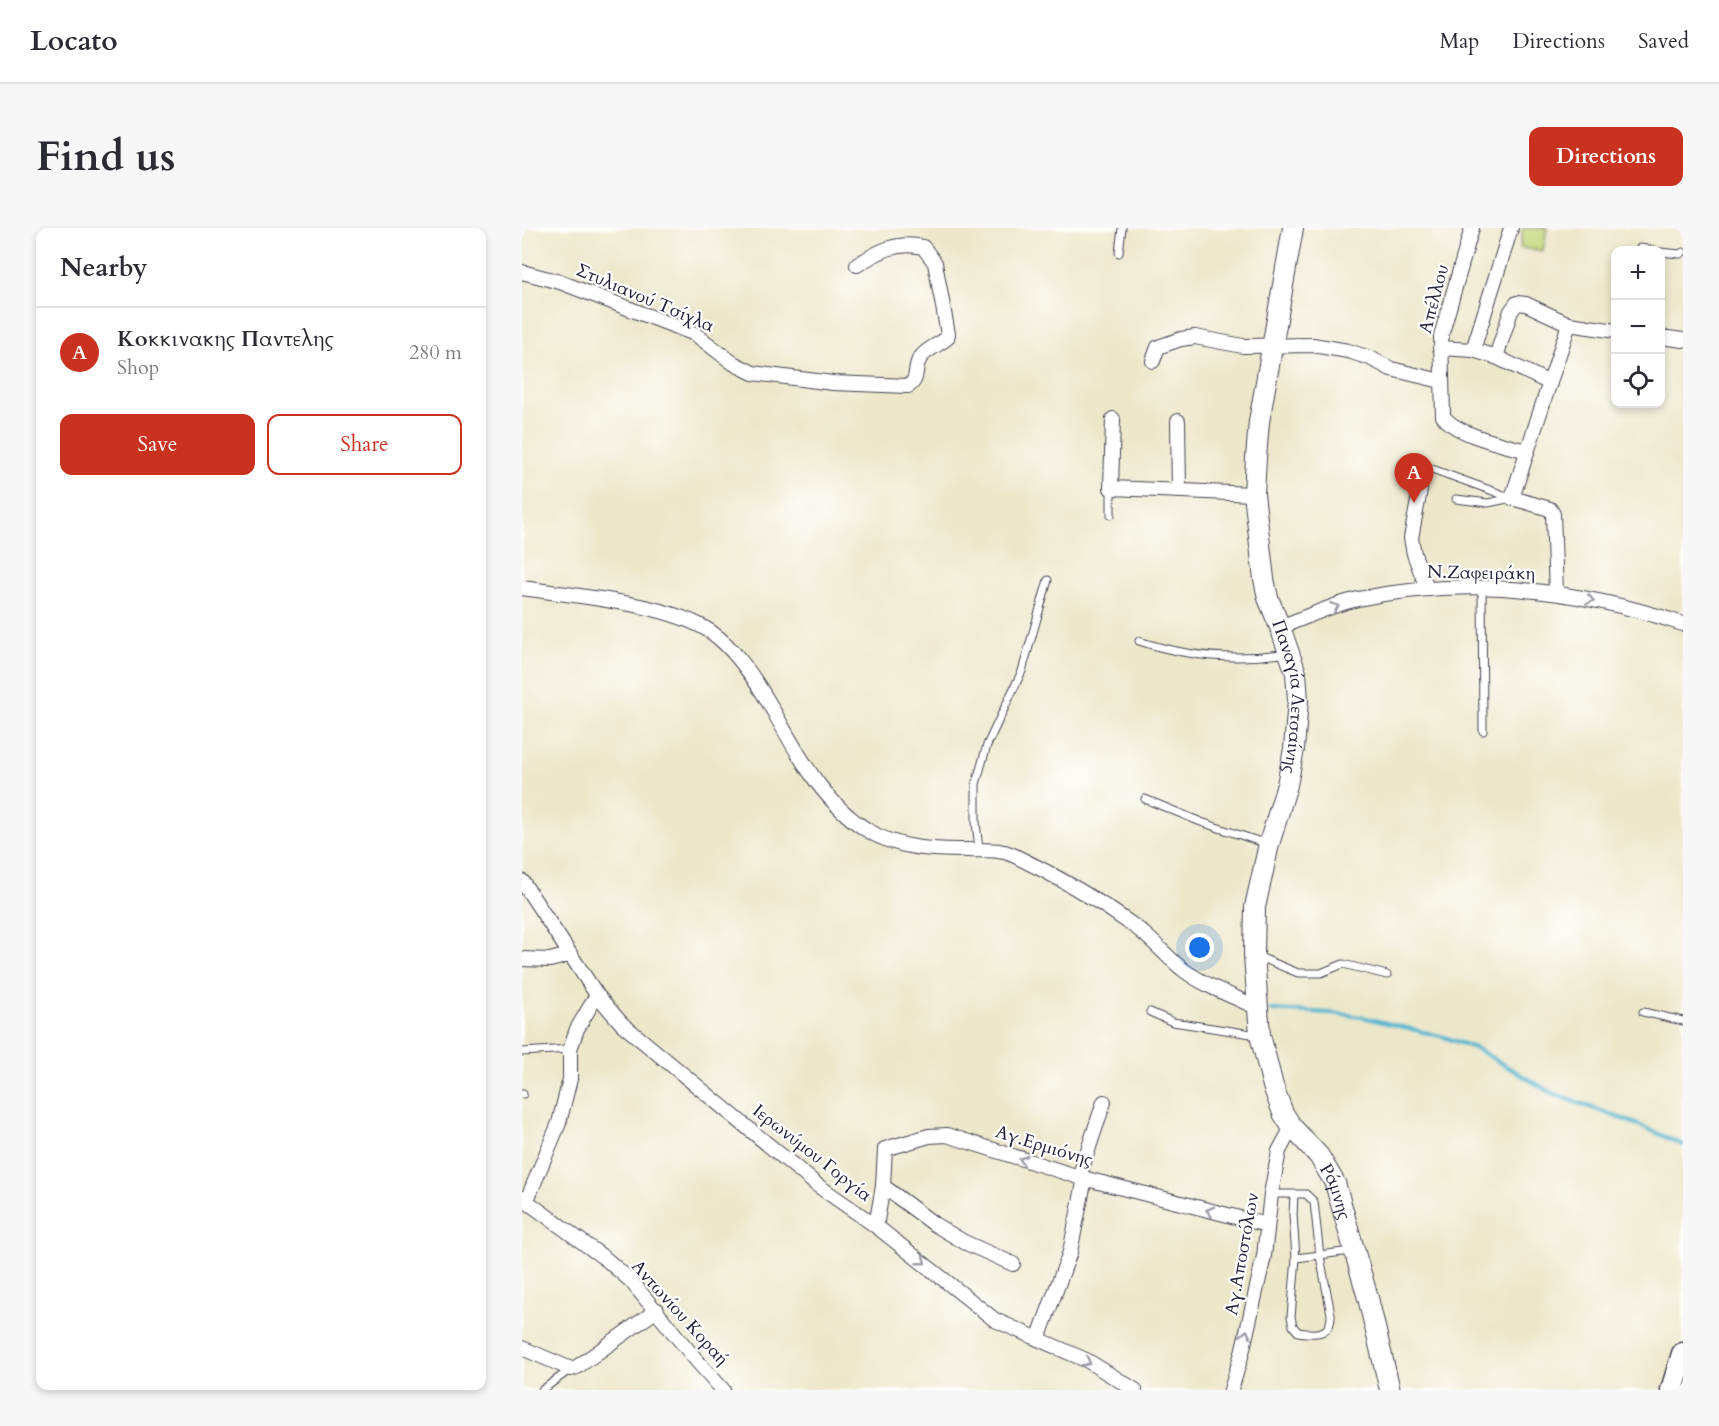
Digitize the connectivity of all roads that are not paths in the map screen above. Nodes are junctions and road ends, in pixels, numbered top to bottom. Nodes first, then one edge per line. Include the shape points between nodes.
1 (1122, 228) edge
2 (1293, 228) edge
3 (1472, 228) edge
4 (1511, 228) edge
5 (1665, 252) edge
6 (1683, 252) edge
7 (1119, 253) dead end
8 (857, 265) dead end
9 (522, 272) edge
10 (1569, 324) junction
11 (1611, 330) edge
12 (1665, 338) edge
13 (1683, 340) edge
14 (1272, 346) junction
15 (1440, 348) junction
16 (1473, 350) junction
17 (1496, 357) junction
18 (1153, 361) dead end
19 (1441, 381) junction
20 (1550, 383) junction
21 (1113, 419) dead end
22 (1178, 421) dead end
23 (1527, 451) junction
24 (1432, 469) dead end
25 (1111, 488) junction
26 (1420, 490) dead end
27 (1179, 491) junction
28 (1254, 494) junction
29 (1512, 498) junction
30 (1456, 499) dead end
31 (1111, 515) dead end
32 (1048, 580) dead end
33 (522, 588) edge
34 (1427, 588) junction
35 (1482, 588) junction
36 (1556, 593) junction
37 (1683, 624) edge
38 (1280, 627) junction
39 (1139, 641) dead end
40 (1289, 652) junction
41 (1483, 731) dead end
42 (1145, 799) dead end
43 (1269, 844) junction
44 (979, 850) junction
45 (522, 881) edge
46 (569, 955) junction
47 (1254, 955) junction
48 (522, 959) edge
49 (1387, 975) dead end
50 (597, 995) junction
51 (1258, 1008) junction
52 (1150, 1012) dead end
53 (1643, 1012) dead end
54 (1683, 1021) edge
55 (1260, 1035) junction
56 (570, 1049) junction
57 (522, 1052) edge
58 (1104, 1102) dead end
59 (1292, 1127) junction
60 (1082, 1178) junction
61 (883, 1186) junction
62 (1271, 1194) junction
63 (1294, 1194) junction
64 (525, 1199) edge
65 (1267, 1225) junction
66 (876, 1226) junction
67 (1354, 1250) junction
68 (1320, 1256) junction
69 (1296, 1258) junction
70 (1013, 1264) dead end
71 (657, 1310) junction
72 (1038, 1338) junction
73 (522, 1348) edge
74 (1683, 1354) edge
75 (571, 1369) junction
76 (1126, 1388) edge
77 (542, 1390) edge
78 (723, 1390) edge
79 (1231, 1390) edge
80 (1390, 1390) edge
81 (1672, 1390) edge

1 - 7 lane
2 - 14 main road, Παναγία Λετσαίνης
3 - 15 street, Απέλλου
4 - 16 street
5 - 6 lane
8 - 9 street, Στυλιανού Τσίχλα via 889,247 902,245 923,247 935,263 948,334 919,360 915,379 908,386 833,383 753,373 695,334 560,282
10 - 11 street
10 - 17 street via 1521,302 1514,305
10 - 20 street
12 - 13 street
14 - 18 street via 1243,346 1195,337 1158,347
14 - 19 street via 1313,345 1348,351 1391,369
14 - 28 main road, Παναγία Λετσαίνης via 1259,422
15 - 16 street
15 - 19 street, Απέλλου
16 - 17 street
17 - 20 street
19 - 23 street, Απέλλου via 1447,422
20 - 23 street
21 - 25 street
22 - 27 street
23 - 29 street
24 - 29 lane
25 - 27 street
25 - 31 lane
26 - 34 street via 1411,538
27 - 28 street
28 - 38 main road, Παναγία Λετσαίνης via 1264,579
29 - 30 lane via 1488,503
29 - 36 street via 1545,506 1553,514
32 - 44 lane via 1022,671 987,746 976,784
33 - 44 street via 644,608 710,631 752,677 814,781 850,817 872,833 898,844
34 - 35 street, Ν.Ζαφειράκη
38 -> 34 street, Ν.Ζαφειράκη via 1346,602
35 - 36 street, Ν.Ζαφειράκη
35 - 41 lane
36 -> 37 street, Ν.Ζαφειράκη
38 - 40 main road, Παναγία Λετσαίνης
39 - 40 lane via 1183,653 1224,657
40 - 43 main road, Παναγία Λετσαίνης via 1298,689 1296,728 1287,785
42 - 43 lane
43 - 47 main road, Παναγία Λετσαίνης via 1255,907
44 - 51 street via 1013,855 1072,888 1137,927 1184,970
45 - 46 street, Ιερωνύμου Γοργία
46 - 48 street via 550,960
46 - 50 street, Ιερωνύμου Γοργία
47 - 49 lane via 1298,973 1321,973 1343,964
47 - 51 main road, Παναγία Λετσαίνης
50 - 56 street
50 - 66 street, Ιερωνύμου Γοργία via 622,1024 817,1185
51 - 55 main road, Ράμνης
52 - 55 lane via 1173,1022
53 - 54 lane
55 - 59 main road, Ράμνης via 1276,1095
56 - 57 lane
56 - 64 street via 570,1079 559,1123
58 - 60 street
59 - 62 street, Αγ.Αποστόλων via 1279,1151
59 - 67 main road, Ράμνης via 1330,1173
60 -> 61 street, Αγ.Ερμιόνης via 947,1135 885,1149
65 -> 60 street, Αγ.Ερμιόνης
60 - 72 street via 1070,1252
61 - 66 street, Αγ.Ερμιόνης
61 - 70 street via 934,1224
62 - 63 lane
62 - 65 street, Αγ.Αποστόλων
63 - 68 lane via 1306,1194 1314,1202
63 - 69 lane
64 - 71 street, Αντωνίου Κοραή via 607,1260
79 -> 65 street, Αγ.Αποστόλων via 1264,1256
66 -> 72 street, Ιερωνύμου Γοργία via 995,1320
67 - 68 lane
67 - 80 main road, Ράμνης
68 - 69 lane
68 - 69 lane via 1331,1323 1324,1331 1307,1334 1293,1326 1291,1317
71 - 75 street
71 - 78 street, Αντωνίου Κοραή
72 -> 76 street, Ιερωνύμου Γοργία via 1088,1361
73 - 75 street
74 - 81 main road
75 - 77 lane

